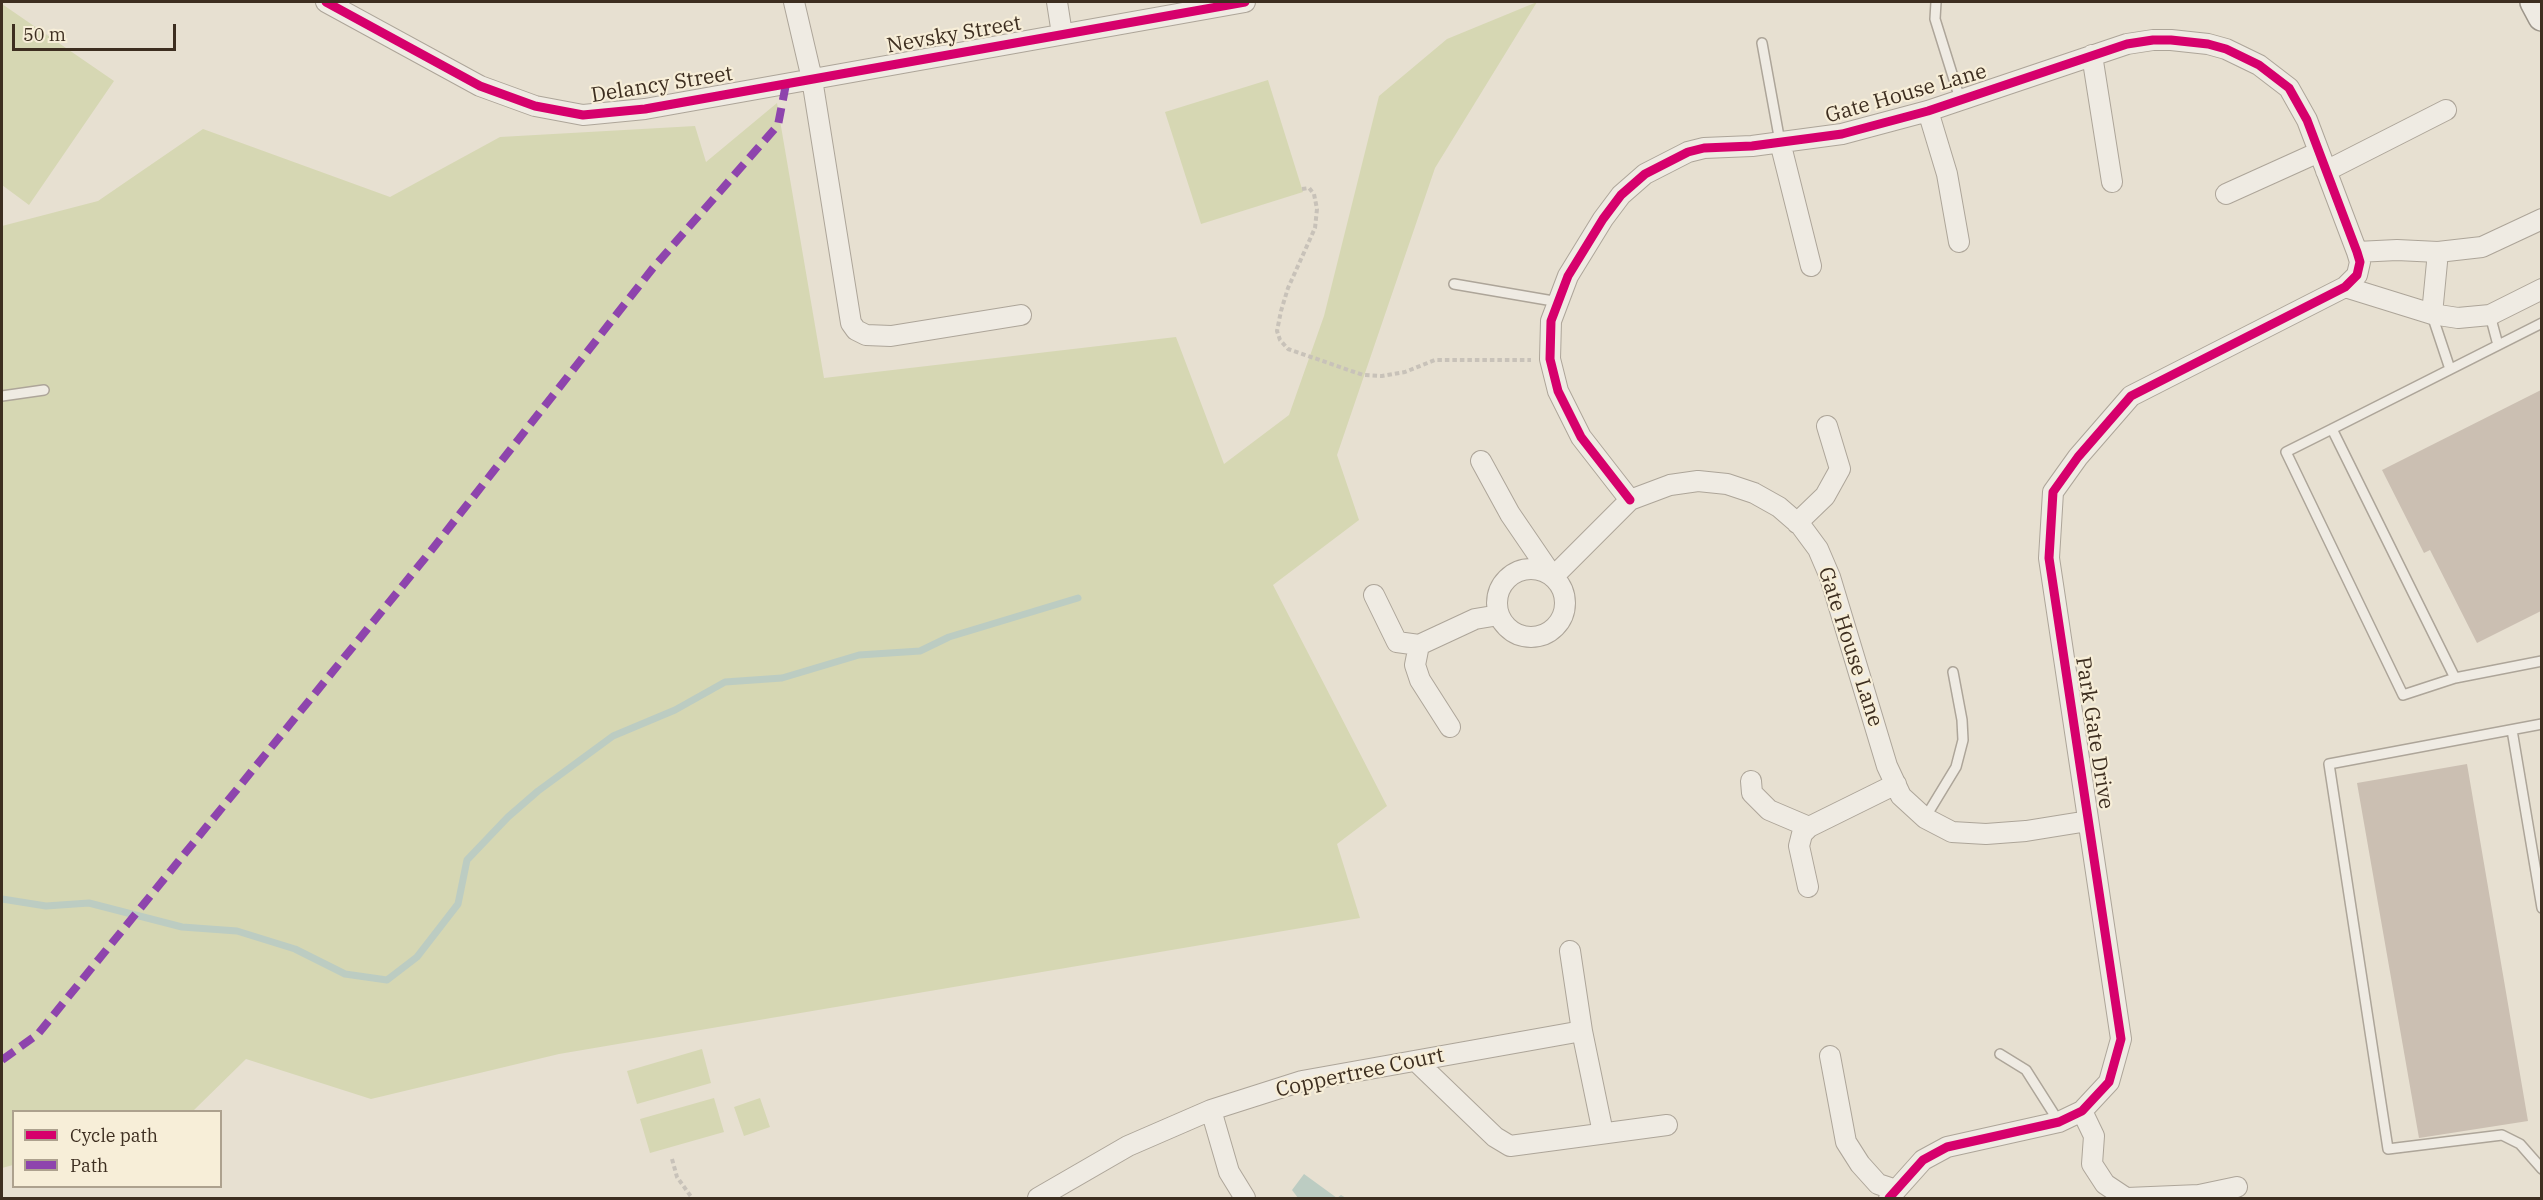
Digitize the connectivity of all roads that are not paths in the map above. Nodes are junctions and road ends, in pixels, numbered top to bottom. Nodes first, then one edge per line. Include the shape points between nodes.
1 (326, 2) edge
2 (794, 2) edge
3 (1057, 2) edge
4 (1245, 2) edge
5 (1936, 2) edge
6 (2534, 2) edge
7 (2541, 16) edge
8 (1062, 34) junction
9 (1762, 43) dead end
10 (2092, 55) junction
11 (812, 79) junction
12 (1960, 99) junction
13 (2446, 110) dead end
14 (1928, 111) junction
15 (1780, 142) junction
16 (2319, 152) junction
17 (2326, 171) junction
18 (2112, 182) dead end
19 (2226, 194) dead end
20 (2541, 219) edge
21 (1959, 242) dead end
22 (2357, 252) junction
23 (2438, 252) junction
24 (1811, 266) dead end
25 (1454, 284) dead end
26 (2345, 287) junction
27 (2541, 289) edge
28 (1559, 302) junction
29 (2432, 314) junction
30 (1022, 315) dead end
31 (2490, 315) junction
32 (2541, 323) edge
33 (2498, 345) junction
34 (2450, 369) junction
35 (44, 390) dead end
36 (2, 396) edge
37 (1827, 426) dead end
38 (2332, 429) junction
39 (1481, 461) dead end
40 (1630, 500) junction
41 (1797, 523) junction
42 (1553, 577) junction
43 (1374, 595) dead end
44 (1499, 615) junction
45 (1419, 645) junction
46 (2541, 660) edge
47 (1953, 672) dead end
48 (2455, 678) junction
49 (2541, 724) edge
50 (1450, 727) dead end
51 (2512, 730) junction
52 (1751, 781) dead end
53 (1896, 784) junction
54 (1925, 818) junction
55 (2088, 821) junction
56 (1809, 827) junction
57 (1808, 887) dead end
58 (2541, 908) edge
59 (1570, 951) dead end
60 (1582, 1031) junction
61 (2000, 1054) dead end
62 (1830, 1056) dead end
63 (1416, 1061) junction
64 (1211, 1110) junction
65 (2082, 1111) junction
66 (2059, 1122) junction
67 (1667, 1125) dead end
68 (1603, 1133) junction
69 (2541, 1169) edge
70 (2236, 1187) dead end
71 (1893, 1194) edge
72 (1038, 1198) edge
73 (1245, 1198) edge
74 (2127, 1198) edge

1 - 11 street, Delancy Street via 480,86 535,106 583,115 645,109
2 - 11 street
3 - 8 street
4 - 8 street, Nevsky Street
5 - 12 lane via 1935,19
6 - 7 street
8 - 11 street, Nevsky Street
9 - 15 lane
10 - 12 street, Gate House Lane
10 - 16 street, Gate House Lane via 2127,44 2171,39 2208,44 2243,57 2289,88
10 - 18 street
11 - 30 street via 850,316 856,330 866,335 891,336
12 - 14 street, Gate House Lane
13 - 17 street
14 - 15 street, Gate House Lane via 1842,134
14 - 21 street via 1947,174
15 - 24 street
15 - 28 street, Gate House Lane via 1704,148 1645,174 1621,195 1603,219 1568,276
16 - 17 street, Gate House Lane
16 - 19 street
17 - 22 street, Gate House Lane
20 - 23 street via 2482,247
22 - 23 street
22 - 26 street via 2357,275
23 - 29 street
25 - 28 lane
26 - 29 street
26 - 55 street, Park Gate Drive via 2131,396 2053,492 2049,558
27 - 31 street
28 - 40 street, Gate House Lane via 1551,321 1550,359 1558,391 1581,437
29 - 31 street via 2458,318
29 - 34 lane
31 - 33 lane
32 - 33 lane
33 - 34 lane
34 - 38 lane
35 - 36 lane
37 - 41 street via 1840,469 1825,496
38 - 48 lane
38 - 48 lane via 2286,452 2403,695
39 - 42 street via 1510,514
40 - 41 street, Gate House Lane via 1670,485 1727,484 1754,493
40 - 42 street
41 - 53 street, Gate House Lane via 1818,549 1830,577 1887,766
42 - 44 street via 1532,569 1511,576 1499,594
42 - 44 street via 1565,595 1566,606 1556,627 1536,637 1524,636 1505,625
43 - 45 street via 1397,642
44 - 45 street via 1475,619
45 - 50 street via 1414,665
46 - 48 lane
47 - 54 lane via 1963,740 1956,767
49 - 51 lane
51 - 58 lane
51 - 69 lane via 2329,764 2388,1149 2502,1135 2520,1144
52 - 56 street via 1752,793 1769,810
53 - 54 street, Gate House Lane via 1901,796
53 - 56 street
54 - 55 street, Gate House Lane via 1952,832 1986,834
55 - 65 street, Park Gate Drive via 2121,1039 2109,1082
56 - 57 street via 1799,846
59 - 60 street
60 - 63 street, Coppertree Court
60 - 68 street
61 - 66 lane via 2026,1070
62 - 71 street via 1846,1142 1878,1184
63 - 64 street, Coppertree Court via 1302,1081
63 - 68 street via 1510,1146
64 - 72 street, Coppertree Court via 1128,1146
64 - 73 street via 1229,1172
65 - 66 street, Park Gate Drive
65 - 74 street via 2094,1136 2092,1164 2105,1184
66 - 71 street, Park Gate Drive via 1947,1147 1923,1160
67 - 68 street
70 - 74 street via 2199,1195

